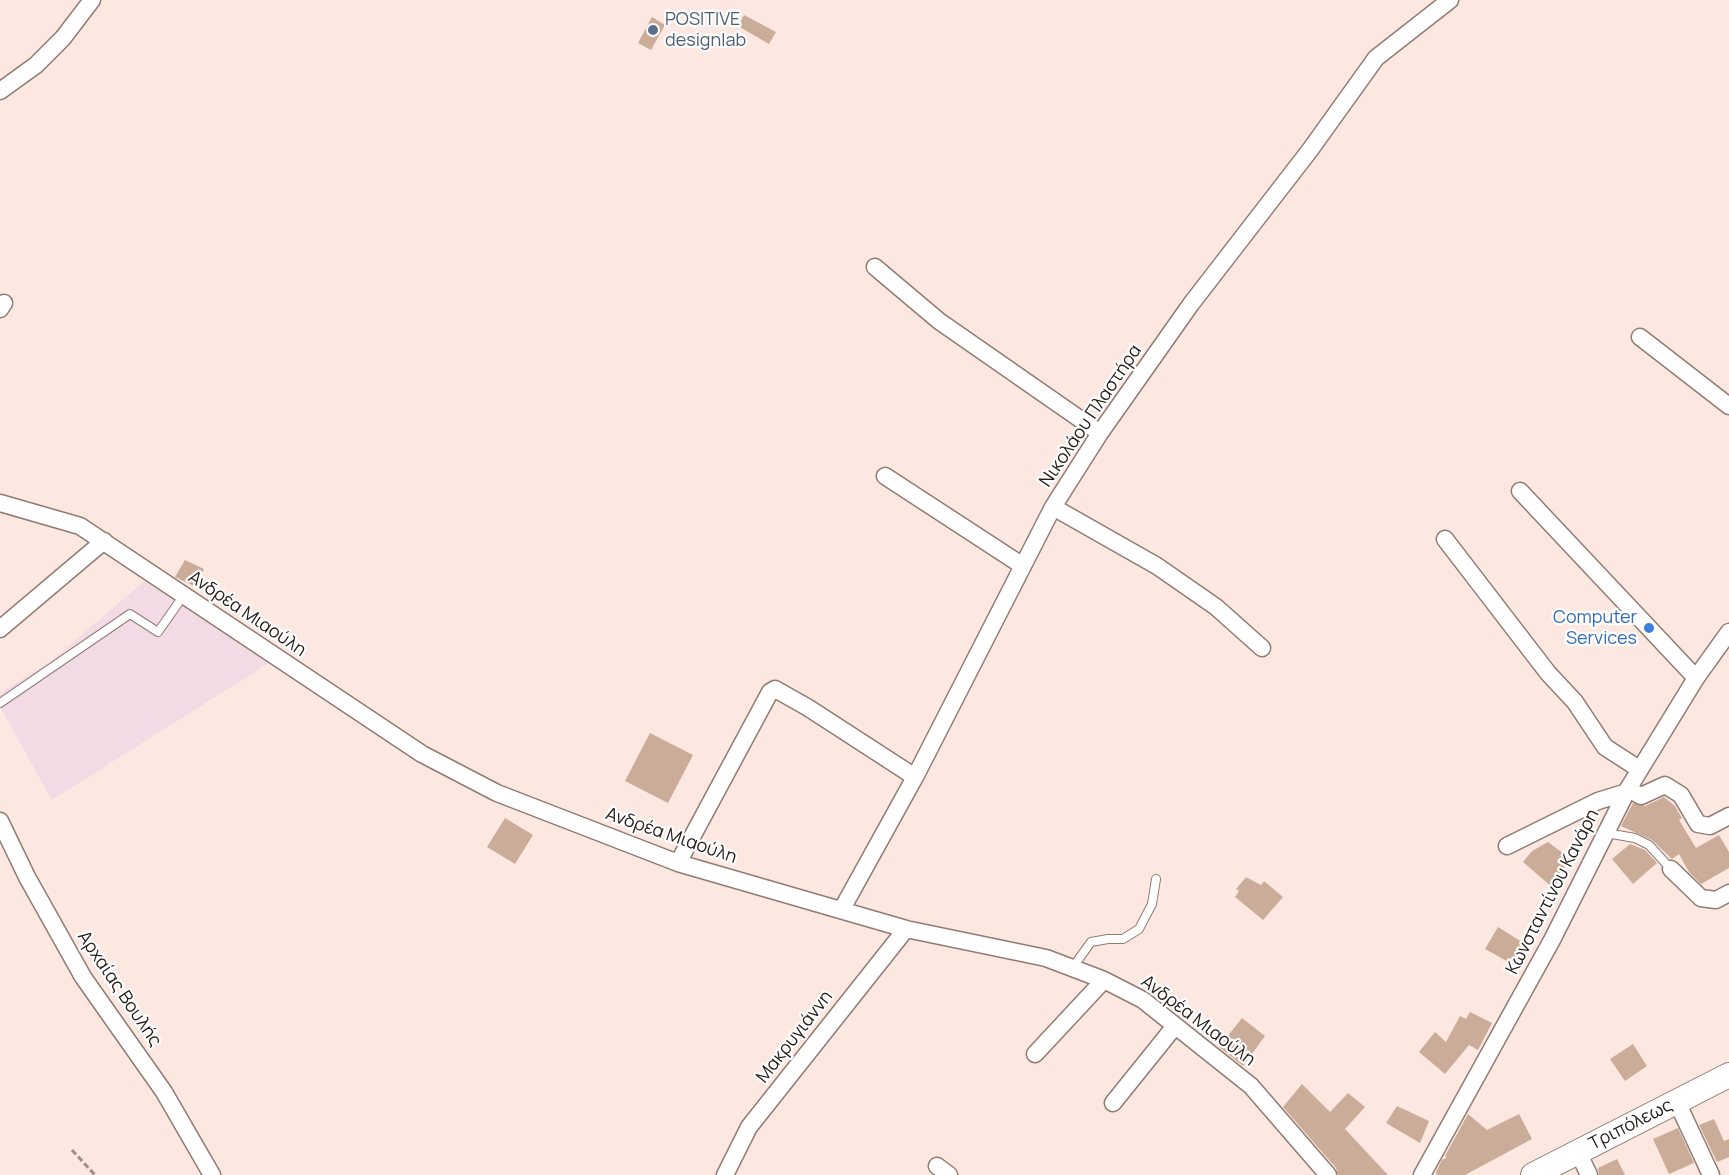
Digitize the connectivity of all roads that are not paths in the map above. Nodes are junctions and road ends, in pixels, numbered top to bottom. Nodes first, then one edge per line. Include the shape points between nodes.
1 (92, 0) edge
2 (1450, 0) edge
3 (0, 91) edge
4 (875, 267) dead end
5 (1640, 337) dead end
6 (1729, 406) edge
7 (1100, 434) junction
8 (885, 476) dead end
9 (1520, 491) dead end
10 (0, 503) edge
11 (1053, 507) junction
12 (1445, 539) dead end
13 (104, 541) junction
14 (1023, 566) junction
15 (184, 595) junction
16 (0, 629) edge
17 (1729, 632) edge
18 (1262, 648) dead end
19 (1696, 678) junction
20 (0, 703) edge
21 (1639, 769) junction
22 (915, 777) junction
23 (1627, 790) junction
24 (1729, 816) edge
25 (0, 821) edge
26 (1606, 833) junction
27 (1507, 846) dead end
28 (678, 863) junction
29 (1671, 869) joint
30 (1156, 879) dead end
31 (1729, 893) edge
32 (842, 909) junction
33 (906, 929) junction
34 (1073, 967) junction
35 (1104, 980) junction
36 (1175, 1026) junction
37 (1035, 1054) dead end
38 (1729, 1075) edge
39 (1677, 1102) junction
40 (1113, 1103) dead end
41 (1578, 1152) junction
42 (212, 1175) edge
43 (725, 1175) edge
44 (1328, 1175) edge
45 (1422, 1175) edge
46 (1533, 1175) edge
47 (1589, 1175) edge
48 (1711, 1175) edge

1 - 3 street via 36,65
2 - 7 street, Νικολάου Πλαστήρα via 1376,58 1191,304
4 - 7 street via 939,321
5 - 6 street
7 - 11 street, Νικολάου Πλαστήρα
8 - 14 street
9 - 19 street
10 - 13 street, Ανδρέα Μιαούλη via 80,526
11 - 14 street, Νικολάου Πλαστήρα
11 - 18 street via 1157,566 1216,607
12 - 21 street via 1548,673 1575,702 1605,747
13 - 15 street, Ανδρέα Μιαούλη
13 - 16 street
14 - 22 street, Νικολάου Πλαστήρα
15 - 20 lane via 158,633 130,614
15 - 28 street, Ανδρέα Μιαούλη via 422,754 497,793
17 - 19 street, Κωνσταντίνου Κανάρη
19 - 21 street, Κωνσταντίνου Κανάρη
21 - 23 street, Κωνσταντίνου Κανάρη
22 - 28 street via 775,689
22 - 32 street, Νικολάου Πλαστήρα
23 - 24 street via 1641,796 1665,785 1681,795 1698,824 1710,826
23 - 26 street, Κωνσταντίνου Κανάρη
23 - 27 street
25 - 42 street, Αρχαίας Βουλής via 83,977 164,1092
26 - 29 lane via 1642,842
26 - 45 street, Κωνσταντίνου Κανάρη
28 - 32 street, Ανδρέα Μιαούλη
29 - 31 street via 1701,898 1716,900
30 - 34 lane via 1152,904 1140,929 1123,939 1091,942
32 - 33 street, Ανδρέα Μιαούλη
33 - 34 street, Ανδρέα Μιαούλη
33 - 43 street, Μακρυγιάννη via 749,1126
34 - 35 street, Ανδρέα Μιαούλη
35 - 36 street, Ανδρέα Μιαούλη via 1143,1000
35 - 37 street
36 - 40 street
36 - 44 street, Ανδρέα Μιαούλη via 1251,1086
38 - 39 main road, Τριπόλεως
39 - 41 main road, Τριπόλεως
39 - 48 street
41 - 46 main road, Τριπόλεως
41 - 47 street

